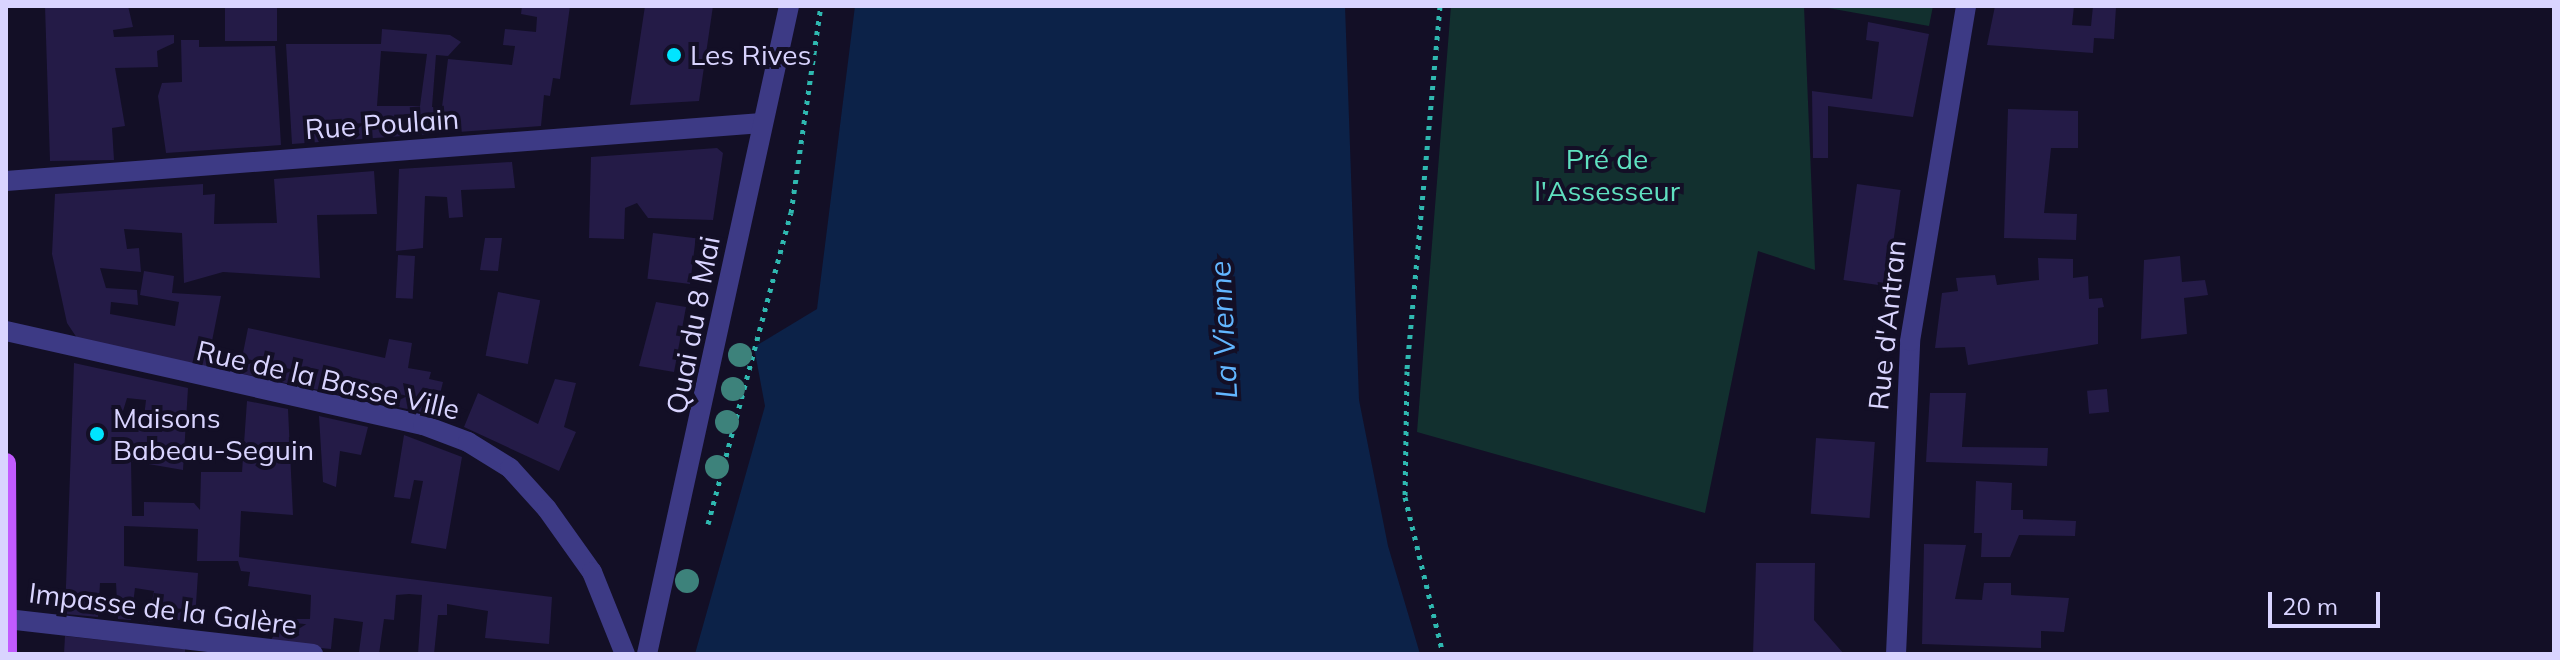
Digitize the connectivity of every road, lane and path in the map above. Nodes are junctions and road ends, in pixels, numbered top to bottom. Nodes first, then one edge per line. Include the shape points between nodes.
1 (789, 6) edge
2 (821, 6) edge
3 (1440, 6) edge
4 (1966, 6) edge
5 (762, 123) junction
6 (6, 181) edge
7 (6, 331) edge
8 (6, 463) edge
9 (707, 530) dead end
10 (7, 619) edge
11 (7, 654) edge
12 (313, 654) edge
13 (625, 654) edge
14 (647, 654) edge
15 (1443, 654) edge
16 (1896, 654) edge

1 - 5 street, Quai du 8 Mai
2 - 9 path via 791,213
3 - 15 path via 1407,371 1405,497
4 - 16 street, Rue d'Antran via 1910,341
5 - 6 street, Rue Poulain
5 - 14 street, Quai du 8 Mai via 696,454
7 - 13 street, Rue de la Basse Ville via 423,425 468,442 510,468 547,509 592,572
8 - 10 main road
10 - 11 main road
10 - 12 street, Impasse de la Galère

